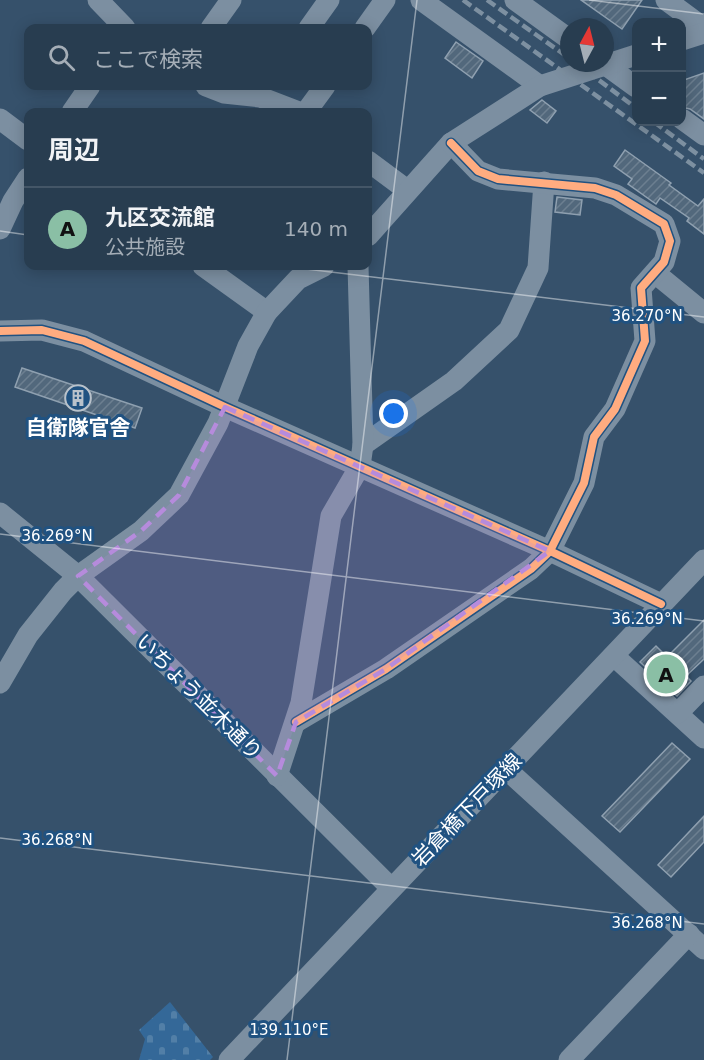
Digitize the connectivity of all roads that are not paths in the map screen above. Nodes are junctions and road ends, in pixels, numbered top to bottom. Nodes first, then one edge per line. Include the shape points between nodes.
1 (98, 0) edge
2 (231, 0) edge
3 (329, 0) edge
4 (385, 0) edge
5 (421, 0) edge
6 (515, 0) edge
7 (666, 0) edge
8 (121, 24) edge
9 (214, 24) edge
10 (312, 24) edge
11 (368, 24) edge
12 (704, 28) edge
13 (560, 32) edge
14 (704, 33) edge
15 (686, 38) edge
16 (632, 56) edge
17 (614, 61) edge
18 (614, 71) edge
19 (581, 72) edge
20 (632, 84) edge
21 (540, 86) junction
22 (87, 90) edge
23 (216, 90) edge
24 (322, 90) edge
25 (264, 91) edge
26 (75, 108) edge
27 (292, 108) edge
28 (309, 108) edge
29 (0, 118) edge
30 (686, 122) edge
31 (704, 135) edge
32 (24, 137) edge
33 (451, 143) junction
34 (372, 164) edge
35 (544, 182) junction
36 (24, 184) edge
37 (407, 190) junction
38 (0, 230) edge
39 (372, 231) edge
40 (209, 270) edge
41 (316, 270) edge
42 (358, 270) edge
43 (655, 273) junction
44 (267, 312) junction
45 (704, 314) edge
46 (0, 331) edge
47 (225, 407) junction
48 (363, 445) junction
49 (360, 466) junction
50 (0, 513) edge
51 (550, 551) junction
52 (704, 560) edge
53 (78, 576) junction
54 (661, 604) junction
55 (614, 656) junction
56 (0, 683) edge
57 (704, 686) edge
58 (678, 713) junction
59 (296, 722) junction
60 (704, 738) edge
61 (506, 769) junction
62 (277, 776) junction
63 (391, 888) junction
64 (696, 941) edge
65 (229, 1060) edge
66 (569, 1060) edge

1 - 8 street
2 - 9 street
3 - 10 street
4 - 11 street
5 - 21 street
6 - 13 street
7 - 12 street
14 - 15 street
16 - 17 street
18 - 20 street
19 - 21 street
21 - 33 street
22 - 26 street
23 - 25 street
24 - 28 street
25 - 27 street
29 - 32 street
30 - 31 street
33 - 35 street via 478,171 498,179
33 - 37 street
34 - 37 street
35 - 43 street via 595,188 616,195 664,224 670,241 664,262
35 - 48 street via 538,268 509,330 454,381
36 - 38 street
37 - 39 street
40 - 44 street
41 - 44 street via 298,279
42 - 48 street
43 - 45 street
43 - 51 street via 640,288 645,341 615,409 594,437 585,483
44 - 47 street via 248,346
46 - 47 street via 42,330 84,341
47 - 49 street
47 - 53 street via 178,495 141,531
48 - 49 street
49 - 51 street
49 - 59 street via 332,516
50 - 53 street, いちょう並木通り
51 - 54 street
51 - 59 street via 531,569 386,669
52 - 54 street, 岩倉橋下戸塚線
53 - 56 street via 28,635
53 - 62 street, いちょう並木通り
54 - 55 street, 岩倉橋下戸塚線
55 - 58 street
55 - 61 street, 岩倉橋下戸塚線
57 - 58 street
58 - 60 street
59 - 62 street
61 - 63 street, 岩倉橋下戸塚線
61 - 64 street
62 - 63 street, いちょう並木通り
63 - 65 street, 岩倉橋下戸塚線
64 - 66 street

